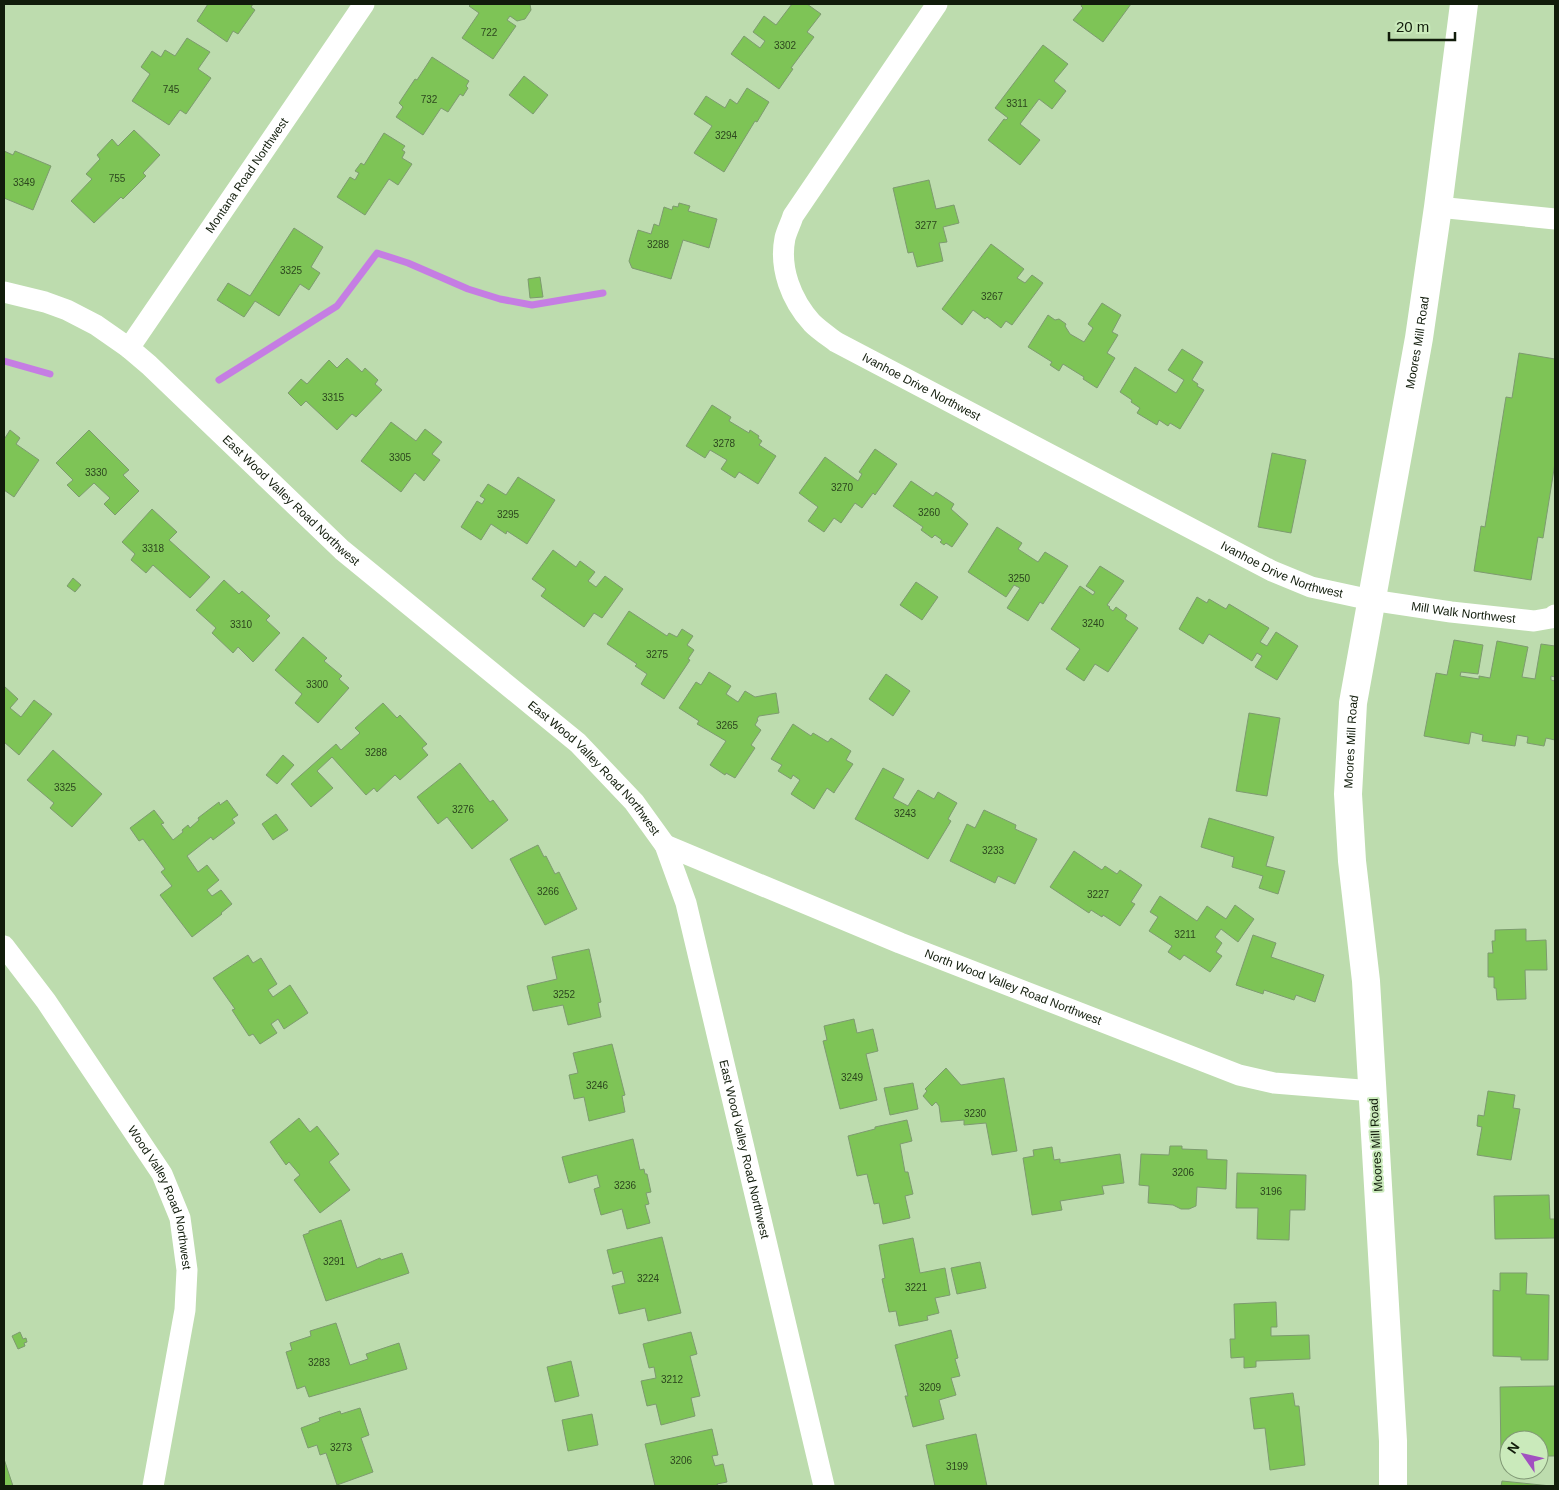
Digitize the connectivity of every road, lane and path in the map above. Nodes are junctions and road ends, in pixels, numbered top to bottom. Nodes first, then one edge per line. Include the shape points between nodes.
1 (364, 4) edge
2 (937, 4) edge
3 (1464, 4) edge
4 (1438, 207) junction
5 (1555, 219) edge
6 (4, 292) edge
7 (128, 348) junction
8 (1370, 600) junction
9 (1555, 615) edge
10 (666, 845) junction
11 (4, 946) edge
12 (1373, 1092) junction
13 (152, 1486) edge
14 (824, 1486) edge
15 (1394, 1486) edge

1 - 7 street, Montana Road Northwest
2 - 8 street, Ivanhoe Drive Northwest via 793,216 786,237 784,260 787,280 801,308 812,323 836,342 1272,571 1311,587
3 - 4 street, Moores Mill Road
4 - 5 street
4 - 8 street, Moores Mill Road via 1419,338
6 - 7 street, East Wood Valley Road Northwest via 67,310 96,325
7 - 10 street, East Wood Valley Road Northwest via 342,550 578,743 634,802
8 - 9 street, Mill Walk Northwest via 1534,621
8 - 12 street, Moores Mill Road via 1353,704 1348,794
10 - 12 street, North Wood Valley Road Northwest via 900,943 1239,1075 1274,1083
10 - 14 street, East Wood Valley Road Northwest via 686,903
11 - 13 street, Wood Valley Road Northwest via 46,1001 162,1174 180,1218 187,1270 185,1310
12 - 15 street, Moores Mill Road

